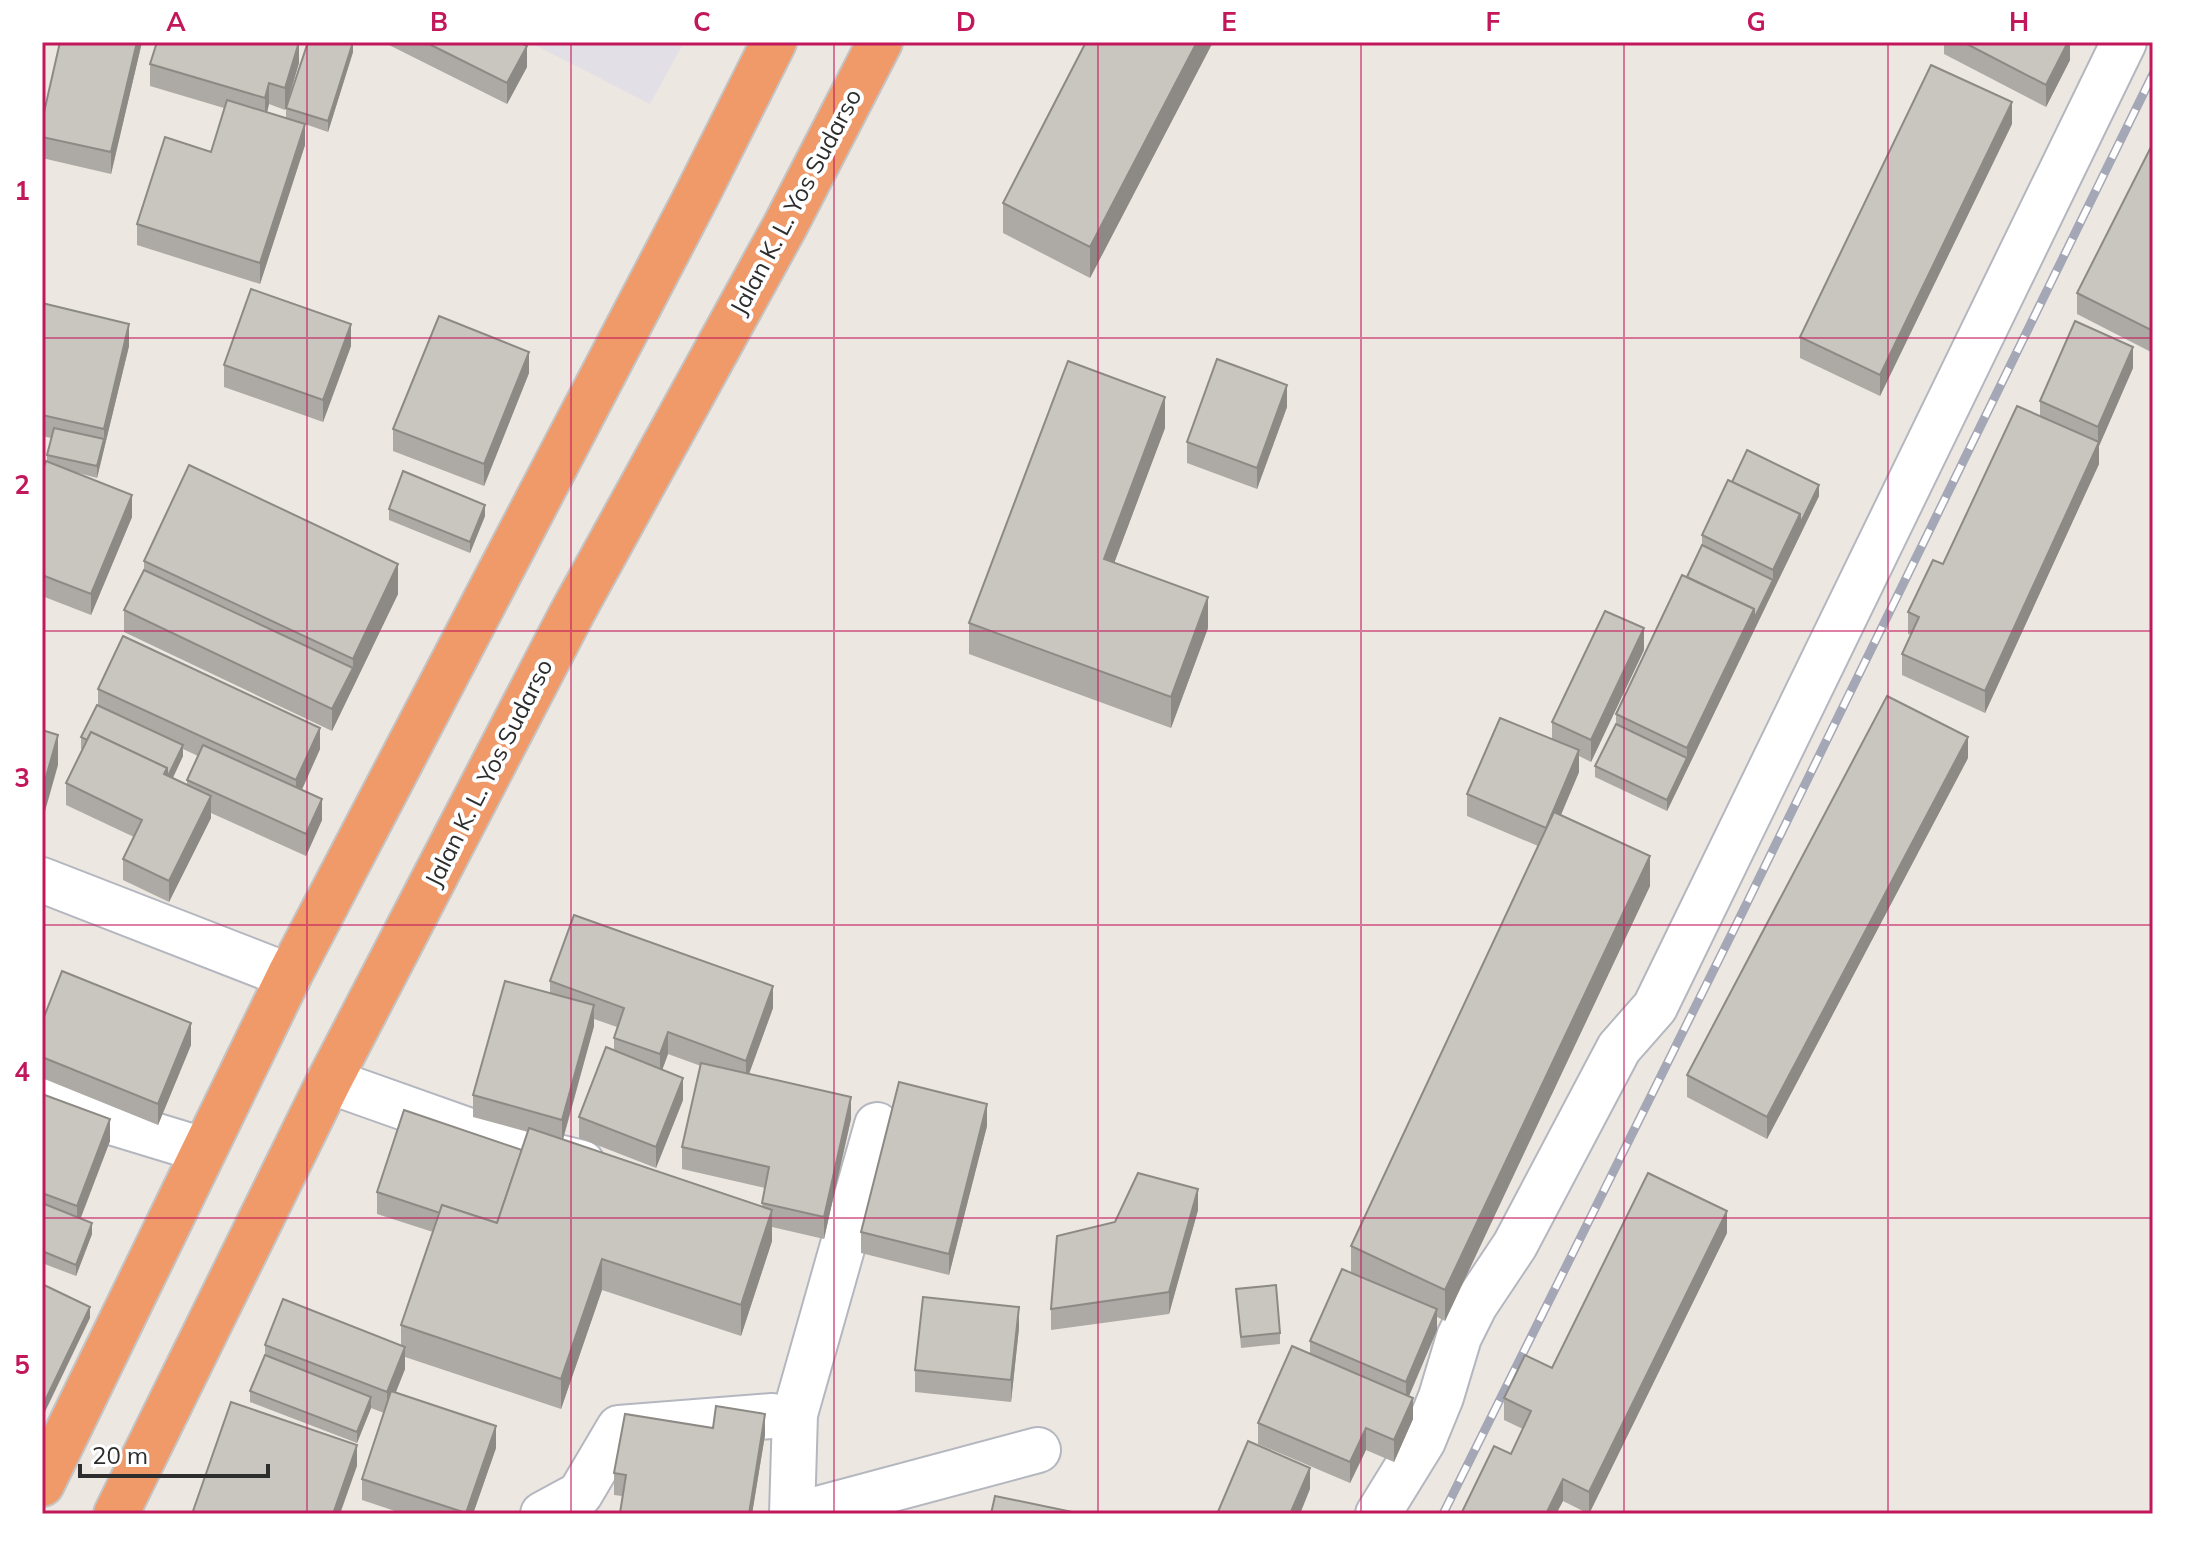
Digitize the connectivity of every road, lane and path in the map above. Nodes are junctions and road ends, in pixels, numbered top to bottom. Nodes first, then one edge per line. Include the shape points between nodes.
1 (774, 42) edge
2 (880, 42) edge
3 (2124, 42) edge
4 (42, 880) edge
5 (289, 976) junction
6 (329, 1081) junction
7 (42, 1101) edge
8 (877, 1125) dead end
9 (203, 1150) junction
10 (617, 1172) edge
11 (795, 1414) junction
12 (1038, 1450) dead end
13 (42, 1484) edge
14 (116, 1514) edge
15 (543, 1514) edge
16 (792, 1514) edge
17 (799, 1514) edge
18 (1378, 1514) edge

1 - 5 highway
2 - 6 highway, Jalan K. L. Yos Sudarso via 572,613
3 - 18 street via 1655,1007 1619,1048 1515,1245 1475,1305 1423,1441
4 - 5 street
5 - 9 highway
6 - 10 street via 512,1146
6 - 14 highway, Jalan K. L. Yos Sudarso
7 - 9 street
8 - 11 street
9 - 13 highway
11 - 15 street via 619,1428 580,1494
11 - 16 street
12 - 17 street

